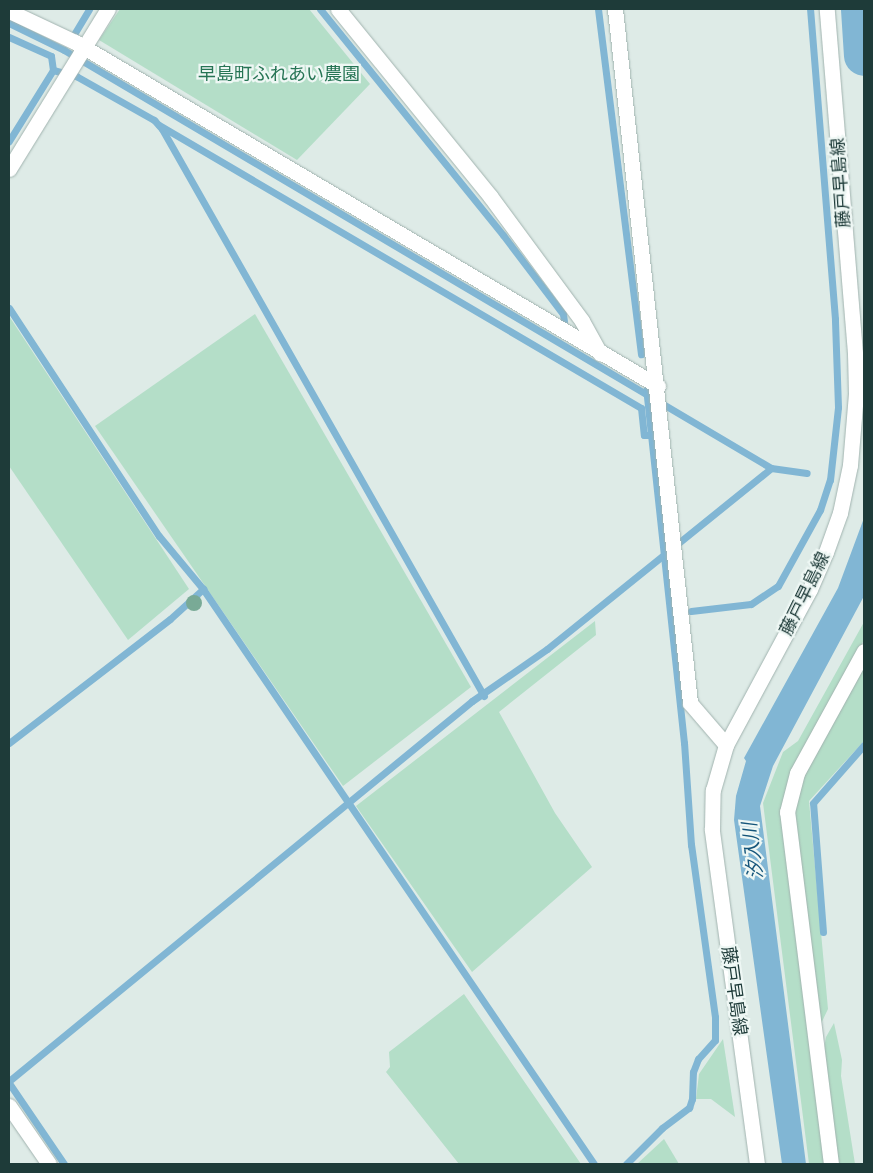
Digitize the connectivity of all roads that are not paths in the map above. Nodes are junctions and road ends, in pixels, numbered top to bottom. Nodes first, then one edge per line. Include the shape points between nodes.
1 (108, 9) edge
2 (338, 9) edge
3 (614, 9) edge
4 (827, 9) edge
5 (9, 11) edge
6 (73, 55) junction
7 (9, 169) edge
8 (600, 354) junction
9 (659, 396) junction
10 (859, 425) edge
11 (864, 651) edge
12 (726, 745) junction
13 (9, 1106) edge
14 (49, 1164) edge
15 (757, 1164) edge
16 (830, 1164) edge

1 - 6 street
2 - 8 street via 490,196 582,321
3 - 9 street
4 - 10 street, 藤戸早島線
5 - 6 street
6 - 7 street
6 - 8 street
8 - 9 street
9 - 12 street via 690,703
10 - 12 street, 藤戸早島線 via 840,513 826,552 810,589
11 - 16 street via 797,774 787,812
12 - 15 street, 藤戸早島線 via 713,790 712,829
13 - 14 street

